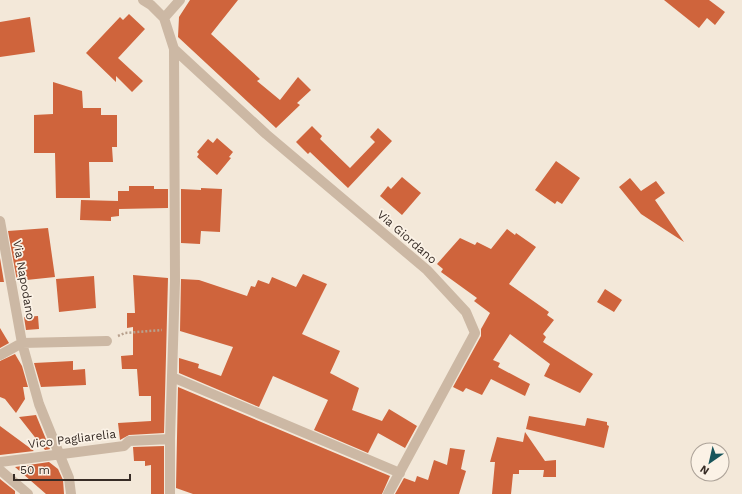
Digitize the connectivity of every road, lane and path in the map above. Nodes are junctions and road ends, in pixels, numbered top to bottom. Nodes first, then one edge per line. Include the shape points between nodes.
1 (143, 0) edge
2 (180, 0) edge
3 (164, 18) junction
4 (174, 49) junction
5 (0, 221) edge
6 (174, 330) junction
7 (107, 341) joint
8 (22, 343) junction
9 (0, 355) edge
10 (172, 377) junction
11 (170, 439) junction
12 (60, 454) junction
13 (0, 462) edge
14 (0, 470) edge
15 (400, 473) junction
16 (24, 492) edge
17 (71, 494) edge
18 (170, 494) edge
19 (388, 494) edge

1 - 3 street
2 - 3 street
3 - 4 street
4 - 6 street
4 - 15 street, Via Giordano via 266,134 427,270 466,312 475,333
5 - 8 street, Via Napodano
6 - 7 path via 126,333
6 - 10 street
7 - 8 street
8 - 9 street
8 - 12 street, Via Napodano via 39,404
10 - 11 street
10 - 15 street
11 - 12 street, Vico Pagliarelia via 129,441 124,446
11 - 18 street
12 - 13 street, Vico Pagliarelia
12 - 17 street, Via Napodano via 69,478
14 - 16 street
15 - 19 street, Via Giordano

